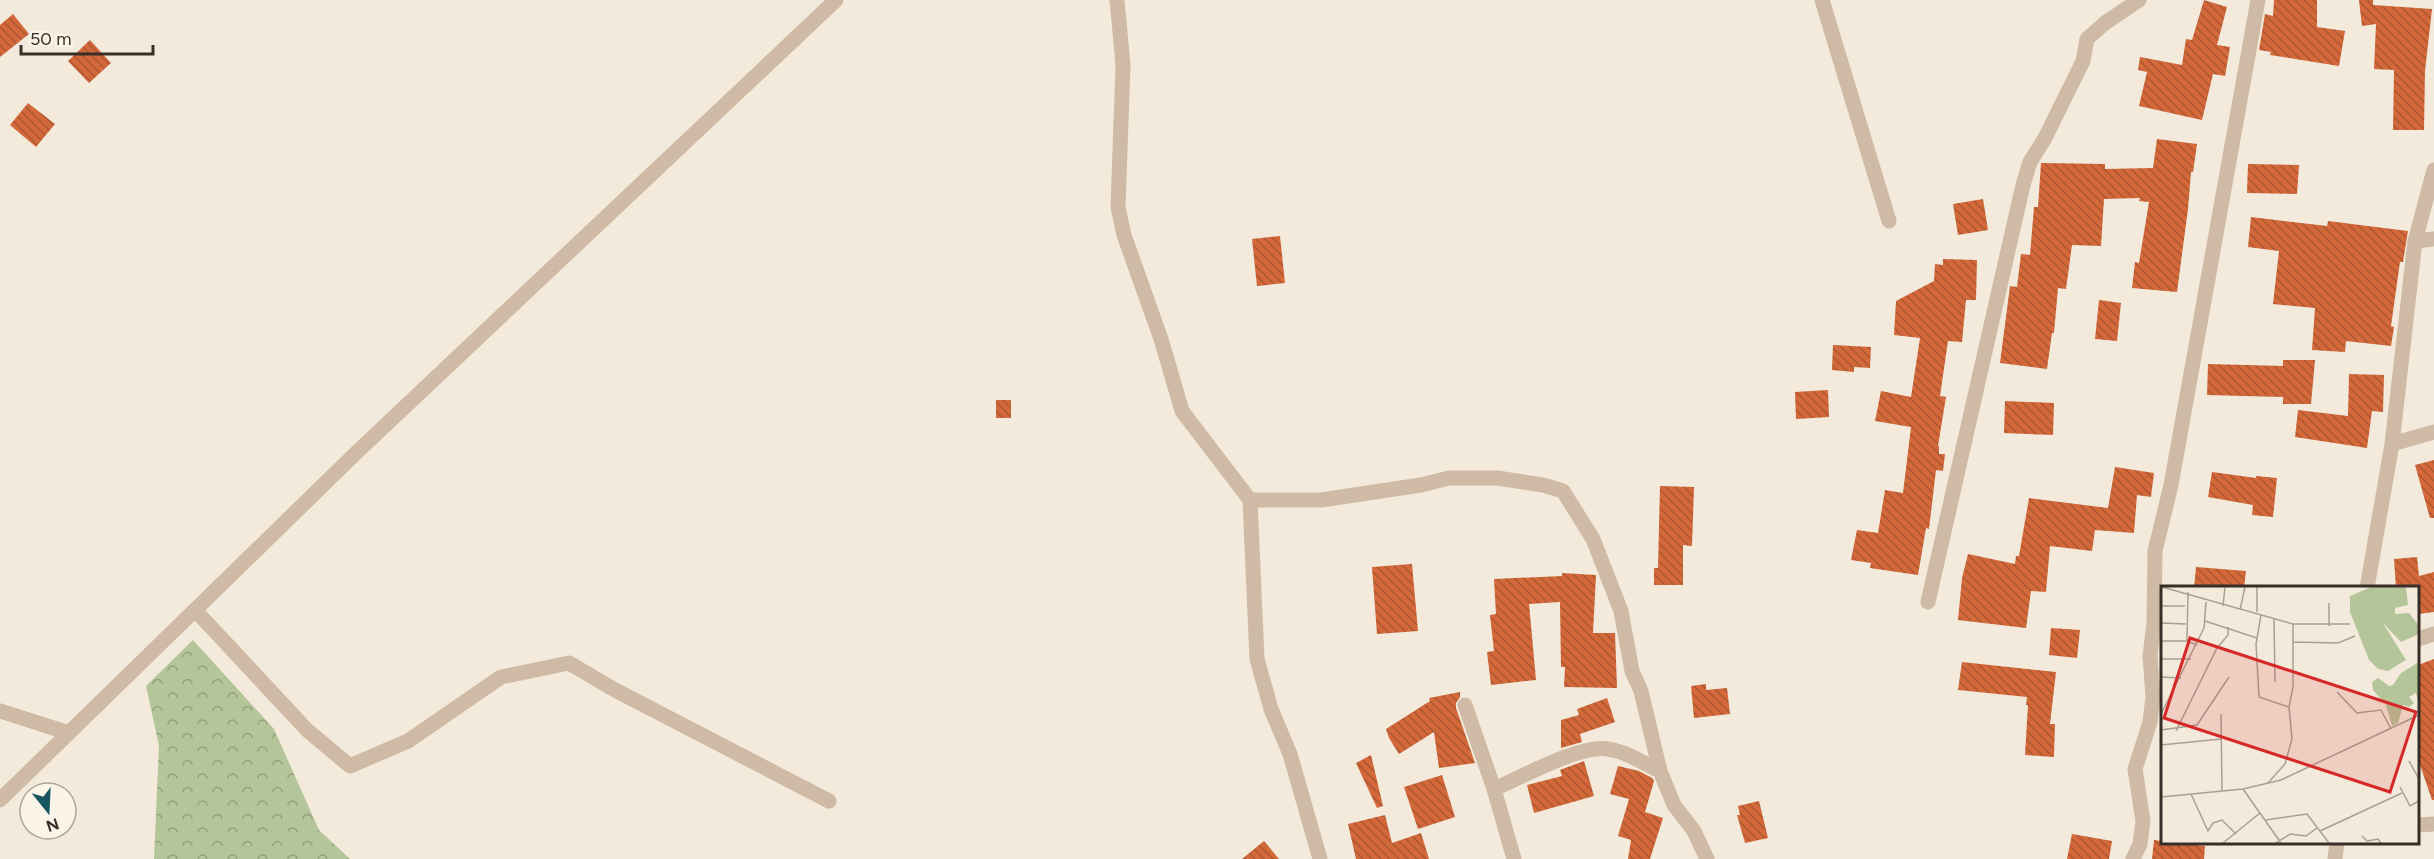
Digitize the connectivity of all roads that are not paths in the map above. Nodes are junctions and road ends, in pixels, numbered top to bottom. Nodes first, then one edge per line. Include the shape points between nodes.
1 (836, 0) edge
2 (1117, 0) edge
3 (1822, 0) edge
4 (2139, 0) edge
5 (2258, 0) edge
6 (2434, 170) edge
7 (1889, 220) dead end
8 (2434, 238) edge
9 (2415, 241) junction
10 (2434, 432) edge
11 (2392, 444) junction
12 (1250, 500) junction
13 (2367, 586) edge
14 (1928, 602) dead end
15 (195, 610) junction
16 (2434, 634) edge
17 (2419, 639) edge
18 (1465, 705) dead end
19 (0, 711) edge
20 (69, 733) junction
21 (1660, 771) junction
22 (1494, 789) junction
23 (0, 800) edge
24 (829, 801) dead end
25 (2434, 824) edge
26 (2419, 825) edge
27 (2337, 844) edge
28 (1320, 859) edge
29 (1514, 859) edge
30 (1707, 859) edge
31 (2133, 859) edge
32 (2335, 859) edge

1 - 15 street
2 - 12 street via 1124,65 1118,207 1124,235 1182,411
3 - 7 street
4 - 14 street via 2087,39 2083,61 2046,138 2030,162
5 - 31 street via 2171,485 2155,552 2150,656 2153,697 2150,722 2135,769 2143,821
6 - 9 street
8 - 9 street
9 - 11 street
10 - 11 street
11 - 13 street
12 - 21 street via 1322,500 1449,478 1497,478 1563,491 1593,539 1621,610 1628,654
12 - 28 street via 1257,659
15 - 20 street
15 - 24 street via 307,730 350,766 408,741 501,677 569,663
16 - 17 street
18 - 22 street
19 - 20 street
20 - 23 street
21 - 22 street via 1607,748 1586,749
21 - 30 street via 1674,805 1694,831
22 - 29 street
25 - 26 street
27 - 32 street

